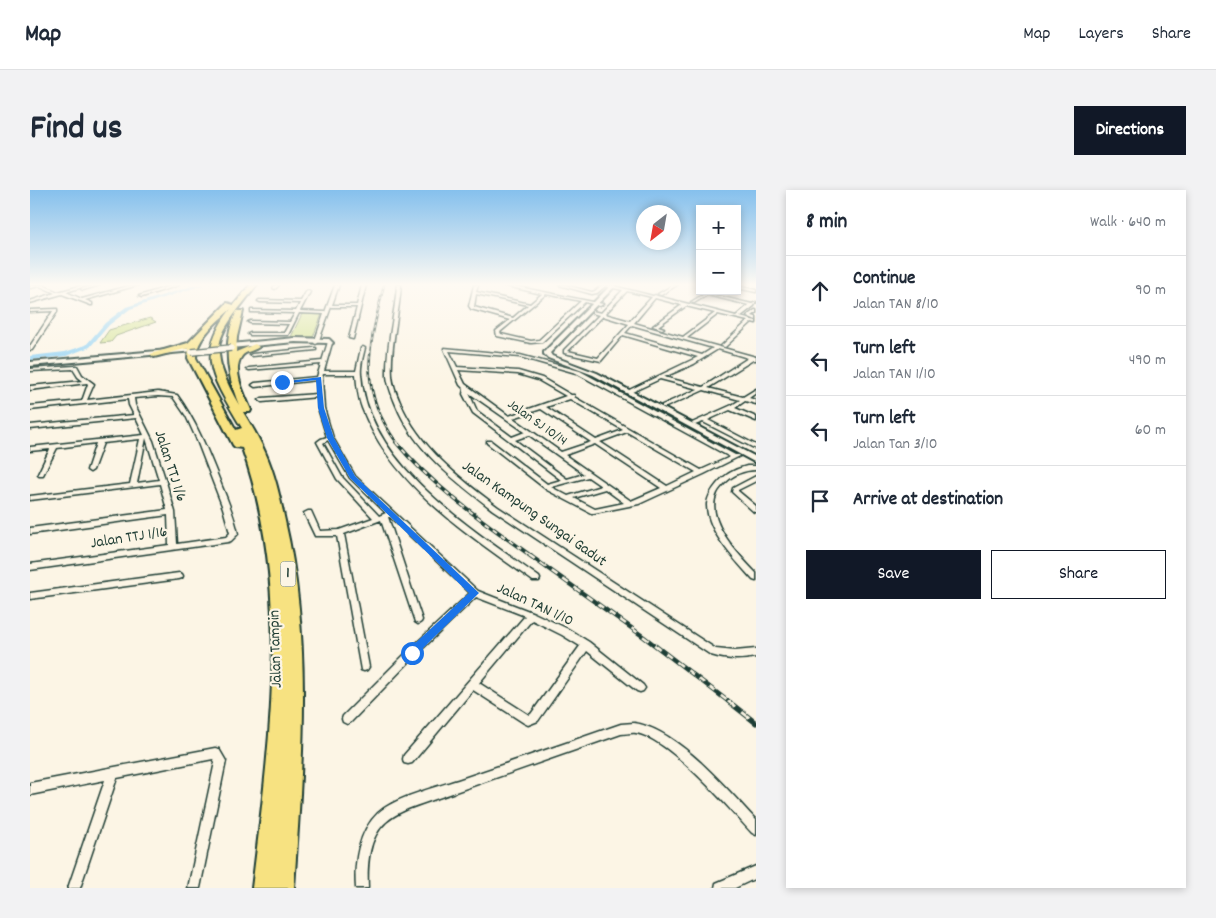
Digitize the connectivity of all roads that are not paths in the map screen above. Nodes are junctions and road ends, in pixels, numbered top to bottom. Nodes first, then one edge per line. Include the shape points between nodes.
1 (51, 318) edge
2 (220, 318) edge
3 (226, 318) edge
4 (237, 318) edge
5 (294, 318) edge
6 (325, 318) edge
7 (356, 318) edge
8 (395, 318) edge
9 (508, 318) edge
10 (566, 318) edge
11 (584, 318) edge
12 (599, 318) edge
13 (611, 318) edge
14 (638, 318) edge
15 (667, 318) edge
16 (711, 318) edge
17 (513, 319) joint
18 (754, 320) edge
19 (250, 322) dead end
20 (291, 323) junction
21 (633, 324) junction
22 (669, 330) dead end
23 (250, 334) dead end
24 (623, 334) junction
25 (200, 338) junction
26 (351, 338) dead end
27 (684, 338) junction
28 (330, 343) joint
29 (231, 344) junction
30 (316, 344) junction
31 (720, 347) junction
32 (254, 348) junction
33 (363, 348) dead end
34 (30, 349) edge
35 (192, 351) junction
36 (154, 354) junction
37 (141, 356) junction
38 (703, 357) junction
39 (754, 358) edge
40 (71, 362) junction
41 (324, 362) junction
42 (30, 365) edge
43 (234, 366) junction
44 (455, 368) junction
45 (249, 369) dead end
46 (30, 370) edge
47 (197, 370) junction
48 (358, 373) junction
49 (320, 375) junction
50 (661, 378) junction
51 (86, 382) junction
52 (255, 385) dead end
53 (30, 388) edge
54 (466, 388) junction
55 (703, 389) junction
56 (631, 391) junction
57 (756, 391) edge
58 (319, 395) junction
59 (572, 396) junction
60 (131, 398) junction
61 (744, 399) junction
62 (262, 400) dead end
63 (84, 402) junction
64 (756, 402) edge
65 (664, 406) junction
66 (542, 407) junction
67 (30, 408) edge
68 (731, 408) junction
69 (137, 416) junction
70 (508, 418) junction
71 (704, 420) junction
72 (756, 420) edge
73 (695, 423) junction
74 (30, 427) edge
75 (628, 430) junction
76 (529, 433) junction
77 (145, 437) junction
78 (330, 438) junction
79 (510, 439) junction
80 (100, 442) junction
81 (488, 442) dead end
82 (596, 442) junction
83 (54, 447) junction
84 (756, 447) edge
85 (30, 449) edge
86 (742, 453) junction
87 (560, 455) junction
88 (255, 456) junction
89 (756, 456) edge
90 (735, 457) junction
91 (756, 460) edge
92 (756, 468) edge
93 (90, 470) dead end
94 (702, 473) junction
95 (41, 474) dead end
96 (589, 475) junction
97 (756, 478) edge
98 (566, 480) junction
99 (163, 482) junction
100 (132, 486) junction
101 (546, 486) junction
102 (606, 487) junction
103 (668, 489) junction
104 (30, 498) edge
105 (567, 498) junction
106 (629, 503) junction
107 (756, 510) edge
108 (171, 512) junction
109 (308, 512) dead end
110 (384, 517) junction
111 (30, 531) edge
112 (340, 533) junction
113 (173, 545) junction
114 (30, 566) edge
115 (180, 576) dead end
116 (756, 578) edge
117 (536, 579) dead end
118 (475, 593) junction
119 (30, 596) edge
120 (531, 615) junction
121 (418, 620) dead end
122 (586, 645) junction
123 (756, 653) edge
124 (364, 667) dead end
125 (471, 684) junction
126 (640, 688) dead end
127 (347, 719) dead end
128 (408, 759) dead end
129 (113, 773) junction
130 (30, 789) edge
131 (756, 829) edge
132 (756, 872) edge
133 (74, 888) edge
134 (194, 888) edge
135 (264, 888) edge
136 (282, 888) edge
137 (362, 888) edge
138 (721, 888) edge

1 - 34 street
2 - 25 highway
3 - 88 highway, Jalan Tampin / 1 via 212,336 208,353
4 - 29 highway
5 - 20 street
6 - 30 street
7 - 26 street
8 - 123 street, Jalan Kampung Sungai Gadut via 390,371 392,390 410,426 430,453 460,481 714,652 743,656
9 - 17 street
10 - 17 street via 540,341 499,335 498,332
11 - 56 street via 546,353
12 - 24 street via 566,352 599,360
13 - 21 street
14 - 21 street
15 - 22 street via 655,326
16 - 27 street
18 - 31 street
19 - 20 street
20 - 23 street via 284,335
21 - 24 street
21 - 27 street
24 - 38 street
25 - 35 highway
25 - 36 highway via 185,348
27 - 31 street
28 - 30 street
28 - 41 street, Jalan TAN 1/10
29 - 32 highway via 238,342
29 - 35 street, bridge
29 - 43 highway
30 - 32 street
31 - 38 street
31 - 39 street
32 - 43 highway via 239,352
33 - 48 street
35 - 36 street
35 - 37 street
35 - 47 highway
36 - 40 street
37 - 40 street
37 - 47 highway via 182,356
38 - 50 street
39 - 55 street
40 - 42 street
41 - 45 street
41 - 49 street, Jalan TAN 1/10
43 - 88 highway via 238,391 256,431
44 - 54 street, Jalan SJ 10/14
44 - 59 street via 529,376
44 - 90 street, Jalan SJ 10/14 via 446,349 514,355 578,372
46 - 51 street via 75,367
47 - 88 highway via 245,454
48 - 49 street
48 - 117 street via 362,403 377,435 403,472 449,515
49 - 52 street
49 - 58 street, Jalan TAN 1/10
50 - 55 street
50 - 56 street
51 - 53 street
51 - 63 street via 91,384
54 - 70 street, Jalan SJ 10/14
54 - 79 street via 475,412
55 - 61 street
55 - 65 street
56 - 65 street
56 - 86 street
57 - 61 street
58 - 62 street
58 - 78 street, Jalan TAN 1/10
59 - 66 street
59 - 75 street
60 - 63 street
60 - 69 street, Jalan TTJ 1/6
60 - 113 street, Jalan TTJ 1/16 via 173,395 181,404 202,444 230,514 232,537
61 - 64 street
61 - 68 street
63 - 67 street
65 - 73 street
66 - 70 street
66 - 82 street
68 - 71 street
68 - 72 street
69 - 74 street
69 - 77 street, Jalan TTJ 1/6
70 - 76 street, Jalan SJ 10/14
71 - 73 street
71 - 84 street
73 - 89 street
75 - 82 street
75 - 94 street
76 - 79 street
76 - 87 street, Jalan SJ 10/14
77 - 80 street
77 - 99 street, Jalan TTJ 1/6
77 - 100 street
78 - 110 street, Jalan TAN 1/10 via 352,477
78 - 110 street via 320,442 339,478
79 - 98 street
80 - 83 street
80 - 93 street
81 - 101 street
82 - 87 street
82 - 103 street
83 - 85 street
83 - 95 street
86 - 90 street
86 - 91 street
87 - 96 street, Jalan SJ 10/14
88 - 135 highway, Jalan Tampin / 1 via 270,528 281,622 280,731
88 - 136 highway, Jalan Tampin / 1 via 272,489 294,622 295,728
90 - 94 street
92 - 116 street via 738,471 721,483 712,494 710,509 711,519 718,530
94 - 103 street
96 - 98 street
96 - 102 street, Jalan SJ 10/14
97 - 107 street via 735,489
98 - 101 street
99 - 100 street
99 - 108 street, Jalan TTJ 1/6
100 - 104 street
101 - 105 street
102 - 105 street
102 - 106 street, Jalan SJ 10/14
103 - 106 street
105 - 106 street via 594,511
108 - 111 street
108 - 113 street, Jalan TTJ 1/6
109 - 112 street via 318,534
110 - 112 street
110 - 118 street, Jalan TAN 1/10
110 - 121 street
112 - 124 street
113 - 114 street, Jalan TTJ 1/16
115 - 119 street
118 - 120 street, Jalan TAN 1/10
118 - 127 street
120 - 122 street, Jalan TAN 1/10
120 - 125 street
122 - 125 street via 534,718 528,720
122 - 126 street, Jalan TAN 1/10
125 - 128 street
129 - 130 street
129 - 133 street
129 - 134 street via 215,753 221,761
131 - 137 street via 680,752 650,733 637,728 621,729 421,798 390,812 377,823 363,852 360,869
132 - 138 street

